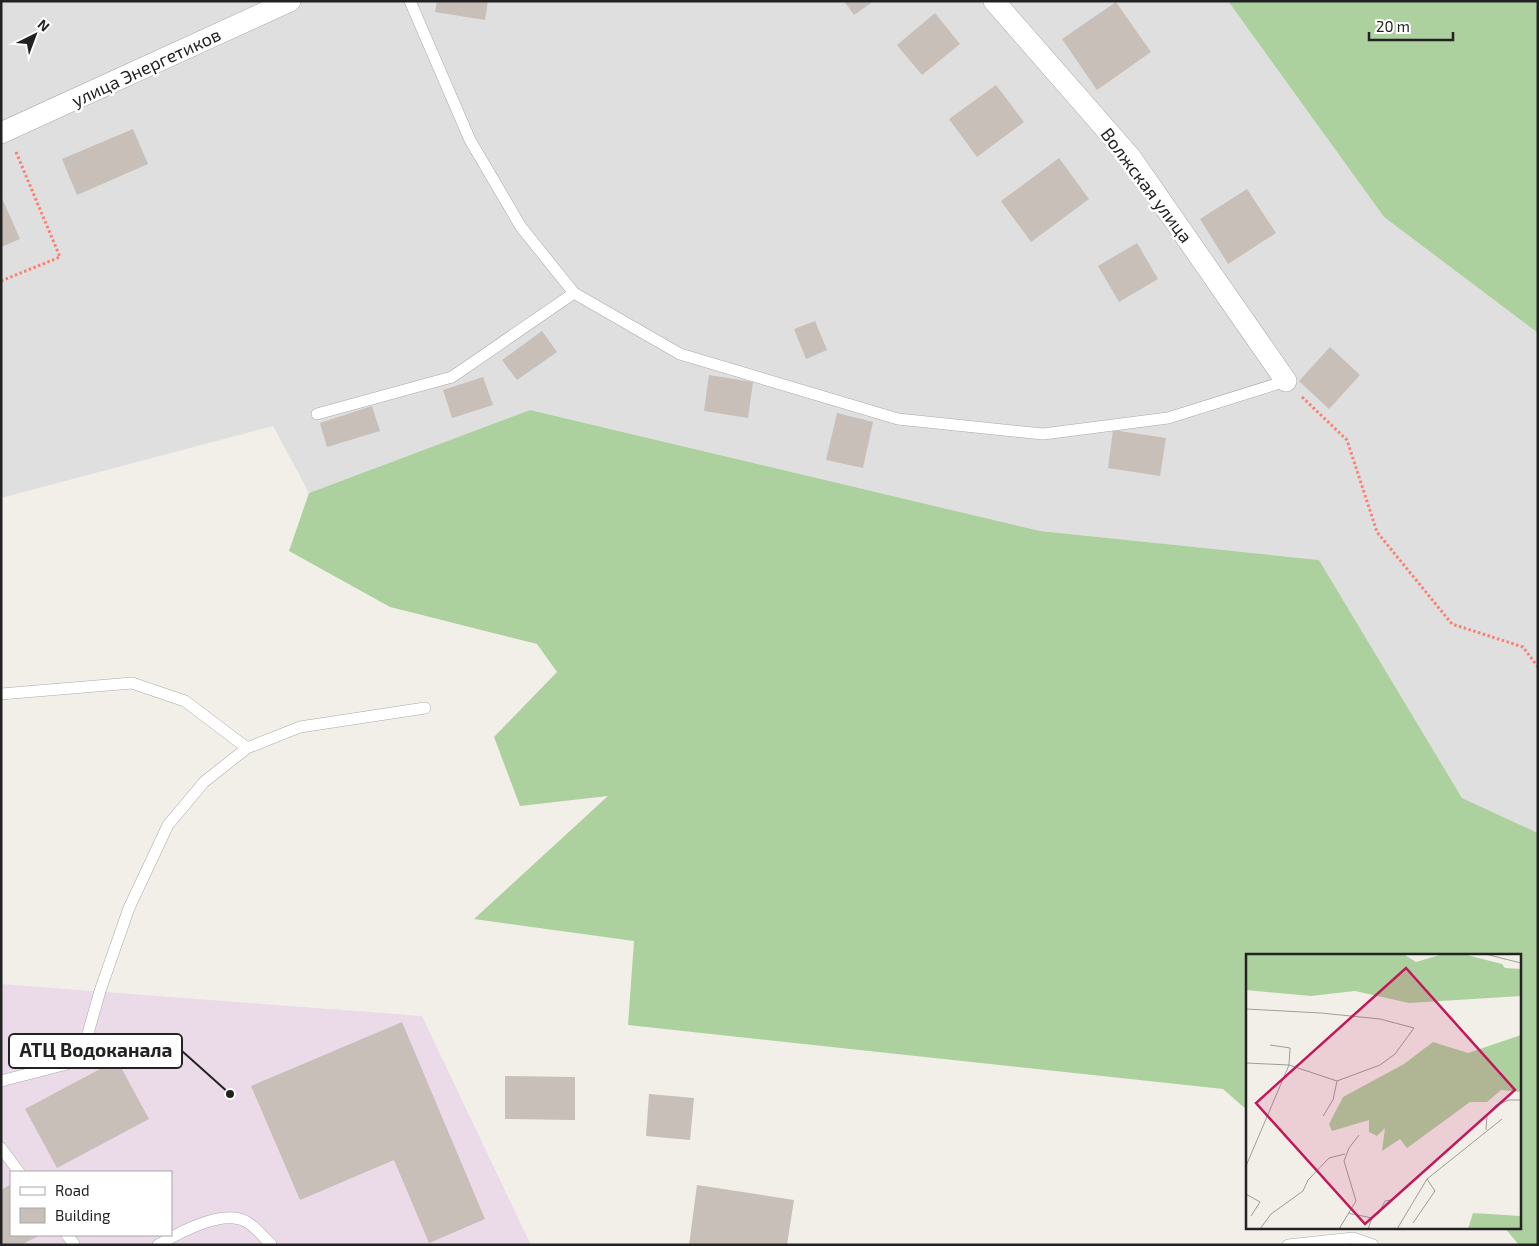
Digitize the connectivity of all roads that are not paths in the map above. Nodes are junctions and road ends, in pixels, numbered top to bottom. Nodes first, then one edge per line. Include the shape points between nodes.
1 (290, 1) edge
2 (410, 1) edge
3 (994, 1) edge
4 (4, 132) edge
5 (574, 293) junction
6 (1286, 381) joint
7 (317, 414) dead end
8 (1, 694) edge
9 (425, 708) dead end
10 (247, 748) junction
11 (1, 1081) edge
12 (1, 1148) edge
13 (18, 1171) edge
14 (271, 1244) edge
15 (158, 1245) edge
16 (1288, 1245) edge
17 (1373, 1245) edge

1 - 4 street, улица Энергетиков
2 - 5 lane via 470,140 521,227
3 - 6 street, Волжская улица via 1131,158
5 - 6 lane via 680,354 898,419 1043,434 1168,418
5 - 7 lane via 452,377
8 - 10 lane via 132,683 185,702
9 - 10 lane via 300,727
10 - 11 lane via 204,782 168,825 129,908 84,1044 67,1064
12 - 13 lane
14 - 15 lane via 245,1221 229,1217 190,1227
16 - 17 lane via 1353,1238

